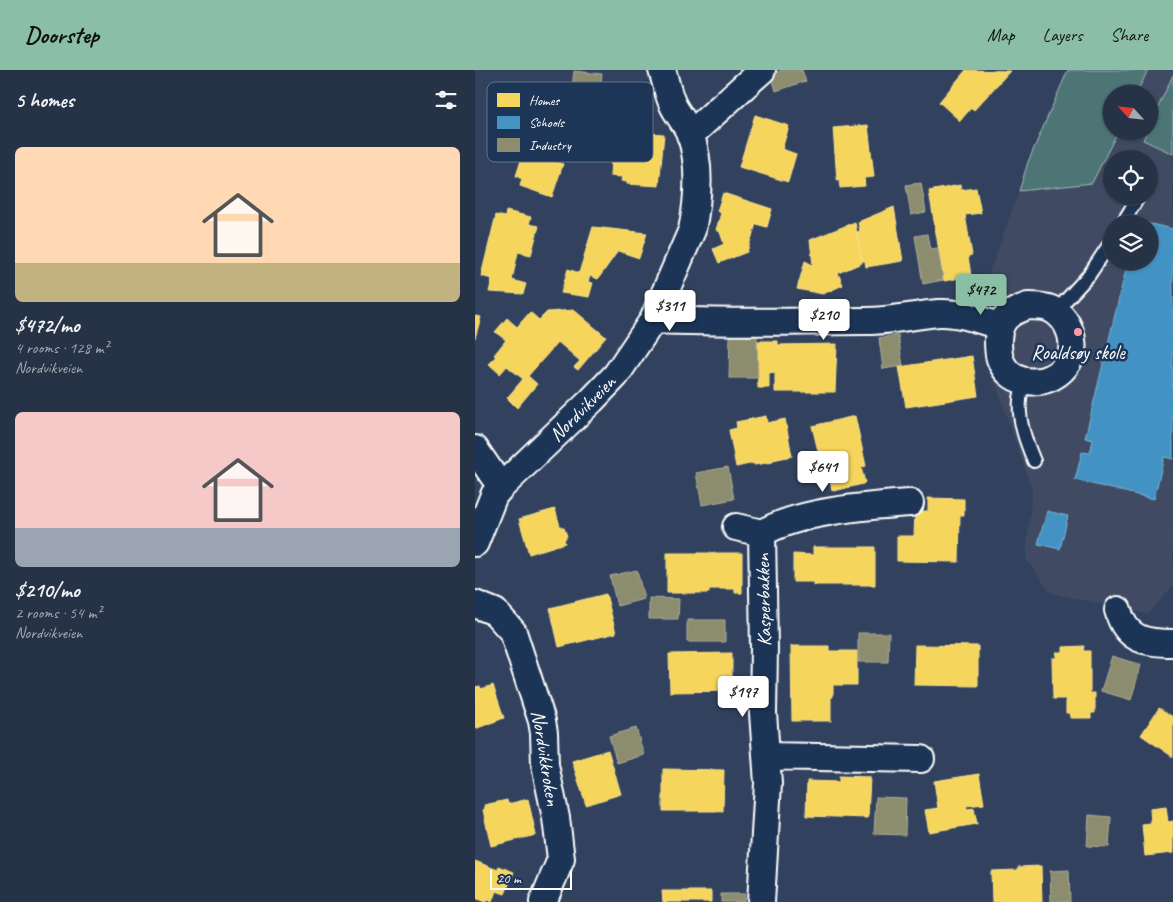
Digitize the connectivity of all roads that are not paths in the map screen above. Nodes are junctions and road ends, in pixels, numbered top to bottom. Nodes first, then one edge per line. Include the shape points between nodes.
1 (662, 70) edge
2 (761, 70) edge
3 (690, 135) junction
4 (1103, 254) edge
5 (1055, 312) junction
6 (653, 320) junction
7 (999, 326) junction
8 (1025, 381) junction
9 (475, 449) edge
10 (1034, 461) dead end
11 (501, 487) junction
12 (910, 504) dead end
13 (736, 528) dead end
14 (762, 533) junction
15 (475, 543) edge
16 (475, 604) edge
17 (1118, 610) dead end
18 (1173, 643) edge
19 (766, 756) junction
20 (921, 759) dead end
21 (543, 902) edge
22 (761, 902) edge

1 - 3 street, Nordvikveien via 673,105
2 - 3 street
3 - 6 street, Nordvikveien via 697,168 695,218
4 - 5 lane via 1089,275
5 - 7 street via 1050,308 1028,306 1017,310
5 - 8 street via 1068,327 1072,338 1068,362 1051,378 1040,382
6 - 7 street via 868,321 940,313 957,314
6 - 11 street, Nordvikveien via 616,375
7 - 8 street via 1000,360 1007,371
8 - 10 lane via 1020,415
9 - 11 street
11 - 15 street, Nordvikveien via 494,495
12 - 14 street, Kasperbakken via 879,505 792,519
13 - 14 street, Kasperbakken
14 - 19 street, Kasperbakken
16 - 21 street, Nordvikkroken via 495,612 513,632 542,721 545,765 561,859
17 - 18 street via 1132,635 1147,641
19 - 20 street
19 - 22 street, Kasperbakken via 767,801

